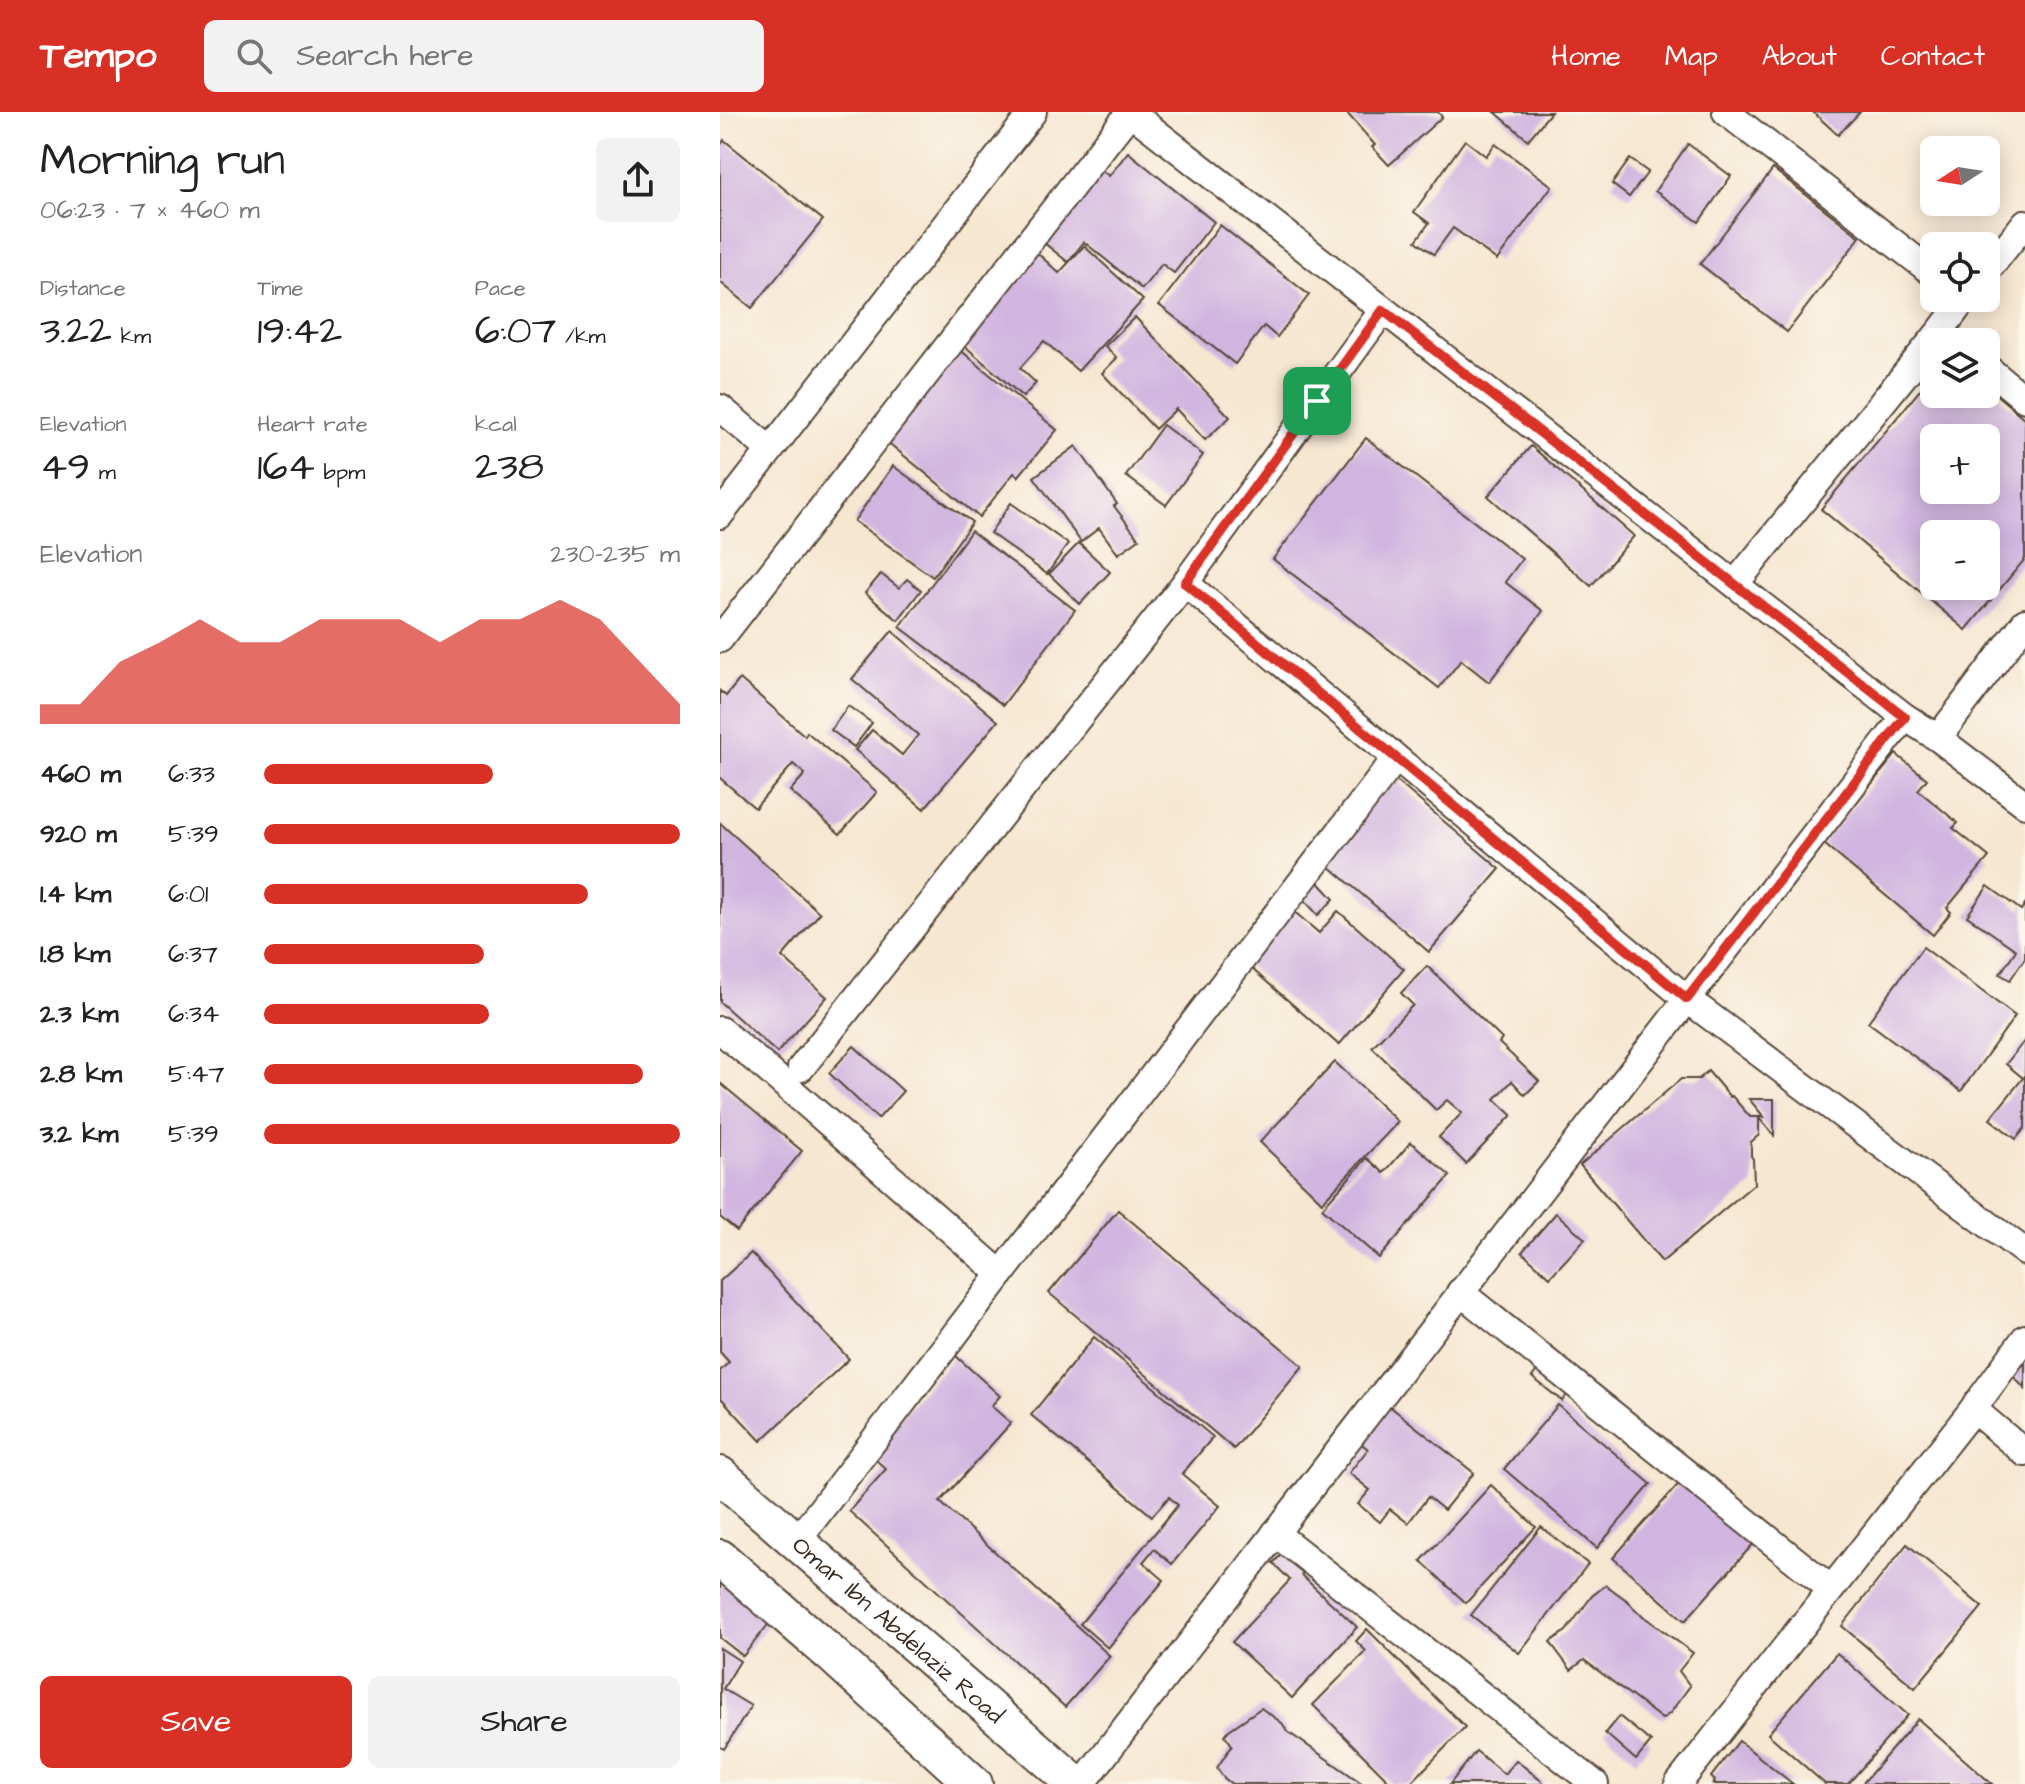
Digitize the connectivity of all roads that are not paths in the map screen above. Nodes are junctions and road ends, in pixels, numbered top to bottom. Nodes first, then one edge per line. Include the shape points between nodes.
1 (1033, 112) edge
2 (1130, 112) edge
3 (1726, 112) edge
4 (2025, 223) edge
5 (2000, 254) edge
6 (1920, 263) edge
7 (1383, 310) junction
8 (1920, 369) edge
9 (2000, 378) edge
10 (2025, 399) edge
11 (720, 408) edge
12 (770, 450) junction
13 (720, 515) edge
14 (1185, 583) junction
15 (1735, 584) junction
16 (2025, 622) edge
17 (720, 639) edge
18 (1905, 717) junction
19 (1938, 738) junction
20 (1396, 758) junction
21 (2025, 804) edge
22 (1687, 999) junction
23 (720, 1030) edge
24 (801, 1068) dead end
25 (2025, 1252) edge
26 (1001, 1274) junction
27 (1460, 1292) junction
28 (2025, 1338) edge
29 (1973, 1409) junction
30 (2025, 1453) edge
31 (720, 1475) edge
32 (1275, 1533) junction
33 (796, 1542) junction
34 (720, 1558) edge
35 (1831, 1589) junction
36 (964, 1781) edge
37 (1079, 1784) edge
38 (1595, 1784) edge
39 (1678, 1784) edge

1 - 12 street
2 - 7 street
2 - 17 street
3 - 6 street
4 - 5 street
7 - 14 street
7 - 15 street
8 - 15 street
9 - 10 street
11 - 12 street
12 - 13 street
14 - 20 street
14 - 24 street
15 - 18 street
16 - 19 street
18 - 19 street
18 - 22 street
19 - 21 street
20 - 22 street
20 - 26 street
22 - 25 street
22 - 27 street
23 - 26 street
26 - 33 street
27 - 32 street
27 - 35 street
28 - 29 street
29 - 30 street
29 - 35 street
31 - 33 street, Omar Ibn Abdelaziz Road
32 - 37 street
32 - 38 street
33 - 37 street, Omar Ibn Abdelaziz Road
34 - 36 street via 831,1654
35 - 39 street

